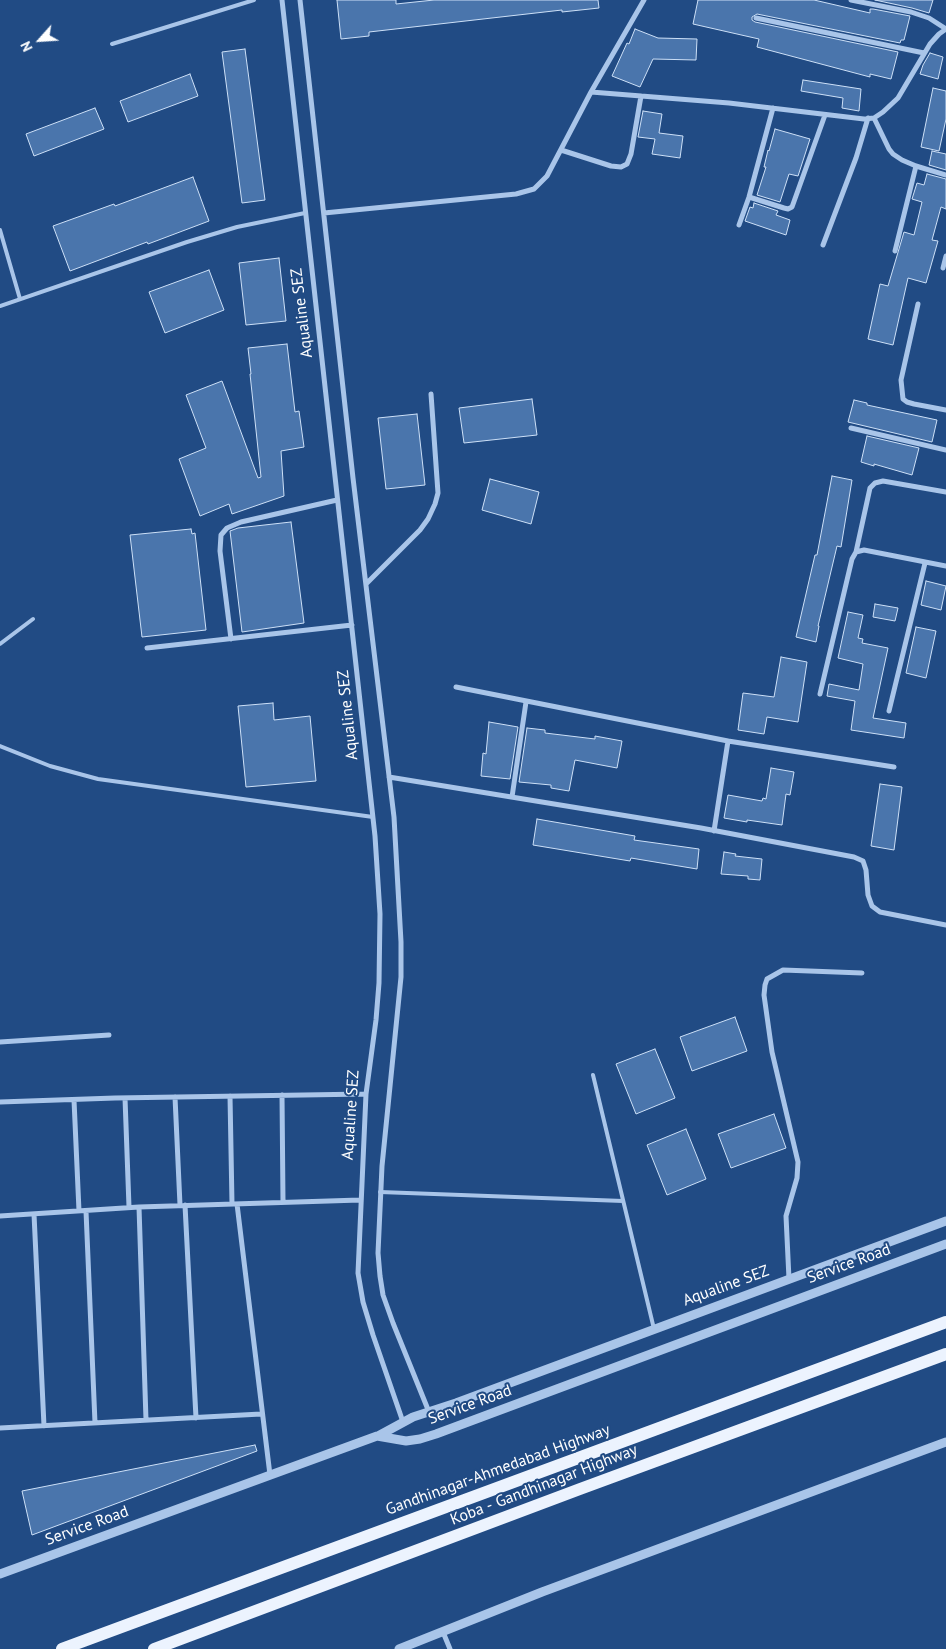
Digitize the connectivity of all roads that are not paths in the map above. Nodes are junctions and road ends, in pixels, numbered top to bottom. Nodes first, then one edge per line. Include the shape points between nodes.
1 (254, 0) edge
2 (282, 0) edge
3 (300, 0) edge
4 (644, 0) edge
5 (851, 0) edge
6 (756, 18) dead end
7 (946, 29) edge
8 (112, 44) dead end
9 (924, 53) junction
10 (591, 92) junction
11 (641, 96) junction
12 (773, 108) junction
13 (825, 115) junction
14 (871, 118) junction
15 (562, 150) junction
16 (916, 166) junction
17 (946, 175) edge
18 (749, 197) junction
19 (305, 213) junction
20 (324, 213) junction
21 (740, 225) dead end
22 (0, 230) edge
23 (823, 245) dead end
24 (895, 251) dead end
25 (946, 256) edge
26 (943, 268) dead end
27 (20, 299) junction
28 (918, 304) dead end
29 (0, 306) edge
30 (431, 394) dead end
31 (946, 410) edge
32 (851, 428) dead end
33 (946, 450) edge
34 (946, 492) edge
35 (337, 500) junction
36 (856, 552) junction
37 (925, 563) junction
38 (946, 566) edge
39 (366, 584) junction
40 (33, 619) dead end
41 (352, 625) junction
42 (230, 638) junction
43 (0, 644) edge
44 (147, 648) dead end
45 (456, 687) dead end
46 (820, 694) dead end
47 (526, 702) junction
48 (889, 711) dead end
49 (728, 741) junction
50 (0, 746) edge
51 (894, 767) dead end
52 (389, 777) junction
53 (512, 797) junction
54 (373, 817) junction
55 (714, 831) junction
56 (946, 925) edge
57 (862, 973) dead end
58 (109, 1035) dead end
59 (0, 1042) edge
60 (593, 1075) dead end
61 (366, 1094) junction
62 (282, 1095) junction
63 (230, 1096) junction
64 (175, 1097) junction
65 (126, 1098) junction
66 (74, 1100) junction
67 (0, 1102) edge
68 (380, 1192) junction
69 (360, 1200) junction
70 (283, 1202) junction
71 (623, 1202) junction
72 (234, 1204) junction
73 (182, 1205) junction
74 (129, 1207) junction
75 (139, 1207) junction
76 (86, 1210) junction
77 (79, 1211) junction
78 (34, 1214) junction
79 (0, 1216) edge
80 (946, 1221) edge
81 (946, 1244) edge
82 (789, 1279) junction
83 (946, 1322) edge
84 (654, 1329) junction
85 (946, 1354) edge
86 (429, 1412) junction
87 (261, 1414) junction
88 (196, 1418) junction
89 (146, 1420) junction
90 (403, 1422) junction
91 (95, 1423) junction
92 (44, 1426) junction
93 (0, 1428) edge
94 (378, 1436) junction
95 (946, 1442) edge
96 (270, 1475) junction
97 (0, 1574) edge
98 (443, 1632) junction
99 (62, 1649) edge
100 (154, 1649) edge
101 (399, 1649) edge
102 (450, 1649) edge

1 - 8 lane
2 - 19 street, Aqualine SEZ
3 - 20 street
4 - 10 street
5 - 7 street via 920,15
6 - 9 street
7 - 9 street via 938,34
9 - 14 street via 898,98
10 - 11 street
10 - 15 street
11 - 12 street
11 - 15 street via 627,164 621,168 611,166
12 - 13 street
12 - 18 street
13 - 14 street
13 - 18 street via 792,207 788,209
14 - 16 street via 893,154
14 - 23 street
15 - 20 street via 547,176 534,189 525,192
16 - 17 street
16 - 24 street
18 - 21 street
19 - 27 lane via 228,230
19 - 35 street, Aqualine SEZ
20 - 39 street
22 - 27 lane
25 - 26 street
27 - 29 lane
28 - 31 street via 901,380 903,399
30 - 39 street via 438,493 435,504 420,530
32 - 33 street
34 - 36 street via 883,481 875,483 870,488
35 - 41 street, Aqualine SEZ
35 - 42 street via 226,528 220,542
36 - 37 street via 864,550
36 - 46 street
37 - 38 street
37 - 48 street
39 - 52 street
40 - 43 lane
41 - 42 street
41 - 54 street, Aqualine SEZ
42 - 44 street
45 - 47 street
47 - 49 street
47 - 53 street
49 - 51 street
49 - 55 street
50 - 54 lane via 50,766 98,779
52 - 53 street
52 - 68 street via 397,864 401,977
53 - 55 street
54 - 61 street, Aqualine SEZ via 380,914 379,983
55 - 56 street via 854,857 863,862 868,895 872,906 880,912
57 - 82 street via 783,970 767,979 765,985 772,1052 798,1162 786,1216
58 - 59 street
60 - 71 lane
61 - 62 street
61 - 69 street, Aqualine SEZ
62 - 63 street
62 - 70 street
63 - 64 street
63 - 72 street
64 - 65 street
64 - 73 street
65 - 66 street
65 - 74 street
66 - 67 street
66 - 77 street
68 - 71 lane
68 - 86 street via 378,1253 383,1295
69 - 70 street
69 - 90 street, Aqualine SEZ via 358,1273 363,1302
70 - 72 street
71 - 84 lane
72 - 73 street
72 - 87 street
73 - 75 street
73 - 88 street
74 - 75 street
74 - 76 street
75 - 89 street
76 - 77 street
76 - 91 street
77 - 78 street
78 - 79 street
78 - 92 street
80 - 82 street, Aqualine SEZ
81 - 94 street, Service Road via 436,1434 406,1440
82 - 84 street, Aqualine SEZ
83 - 99 main road, Gandhinagar-Ahmedabad Highway
84 - 86 street, Aqualine SEZ
85 - 100 main road, Koba - Gandhinagar Highway
86 - 90 street, Aqualine SEZ
87 - 88 street
87 - 96 street
88 - 89 street
89 - 91 street
90 - 94 street, Aqualine SEZ
91 - 92 street
92 - 93 street
94 - 96 street, Service Road
95 - 98 street
96 - 97 street, Service Road
98 - 101 street
98 - 102 street

